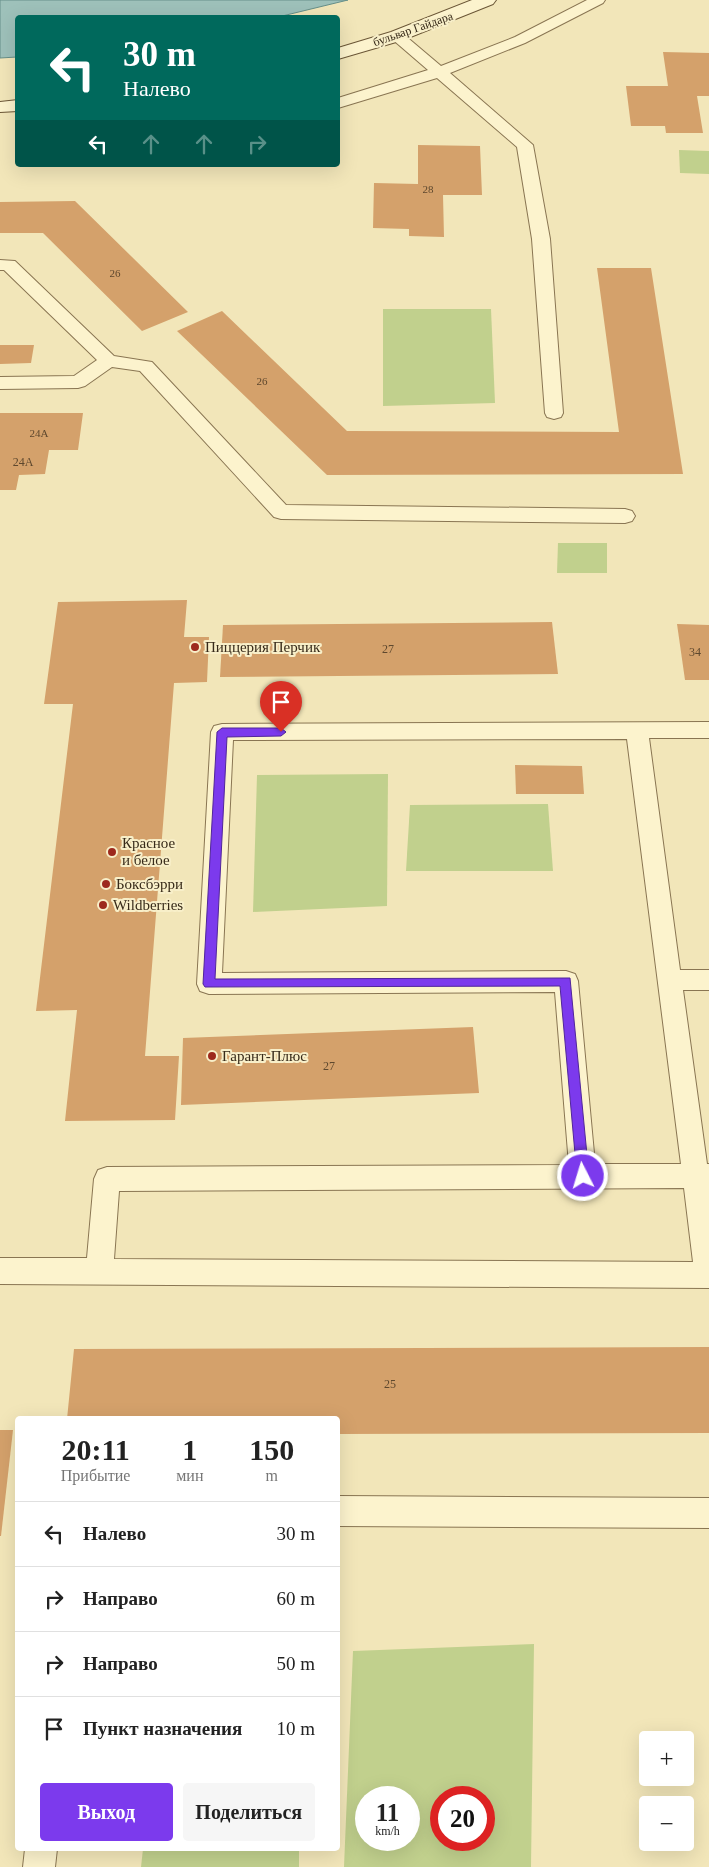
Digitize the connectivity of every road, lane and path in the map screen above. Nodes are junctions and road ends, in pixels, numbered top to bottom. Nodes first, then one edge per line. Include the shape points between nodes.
1 (487, 0) edge
2 (598, 0) edge
3 (397, 36) junction
4 (340, 53) edge
5 (439, 72) junction
6 (340, 102) edge
7 (15, 105) edge
8 (0, 107) edge
9 (0, 265) edge
10 (109, 360) junction
11 (0, 383) edge
12 (554, 413) dead end
13 (625, 516) dead end
14 (637, 730) junction
15 (709, 730) edge
16 (670, 980) junction
17 (709, 980) edge
18 (583, 1176) junction
19 (702, 1176) edge
20 (0, 1271) edge
21 (99, 1273) junction
22 (708, 1275) edge
23 (340, 1511) edge
24 (709, 1513) edge
25 (41, 1851) edge
26 (39, 1867) edge

1 - 3 street, бульвар Гайдара
2 - 5 lane via 520,40
3 - 4 street, бульвар Гайдара
3 - 5 lane
5 - 6 lane
5 - 12 lane via 525,145 541,239
7 - 8 street
9 - 10 lane via 9,265
10 - 11 lane via 78,382
10 - 13 lane via 146,366 281,512
14 - 15 lane
14 - 16 lane
14 - 18 lane via 222,732 209,984 566,981
16 - 17 lane
16 - 19 lane
18 - 19 lane
18 - 21 lane via 107,1180
19 - 22 lane
20 - 21 lane
21 - 22 lane
23 - 24 lane
25 - 26 lane

